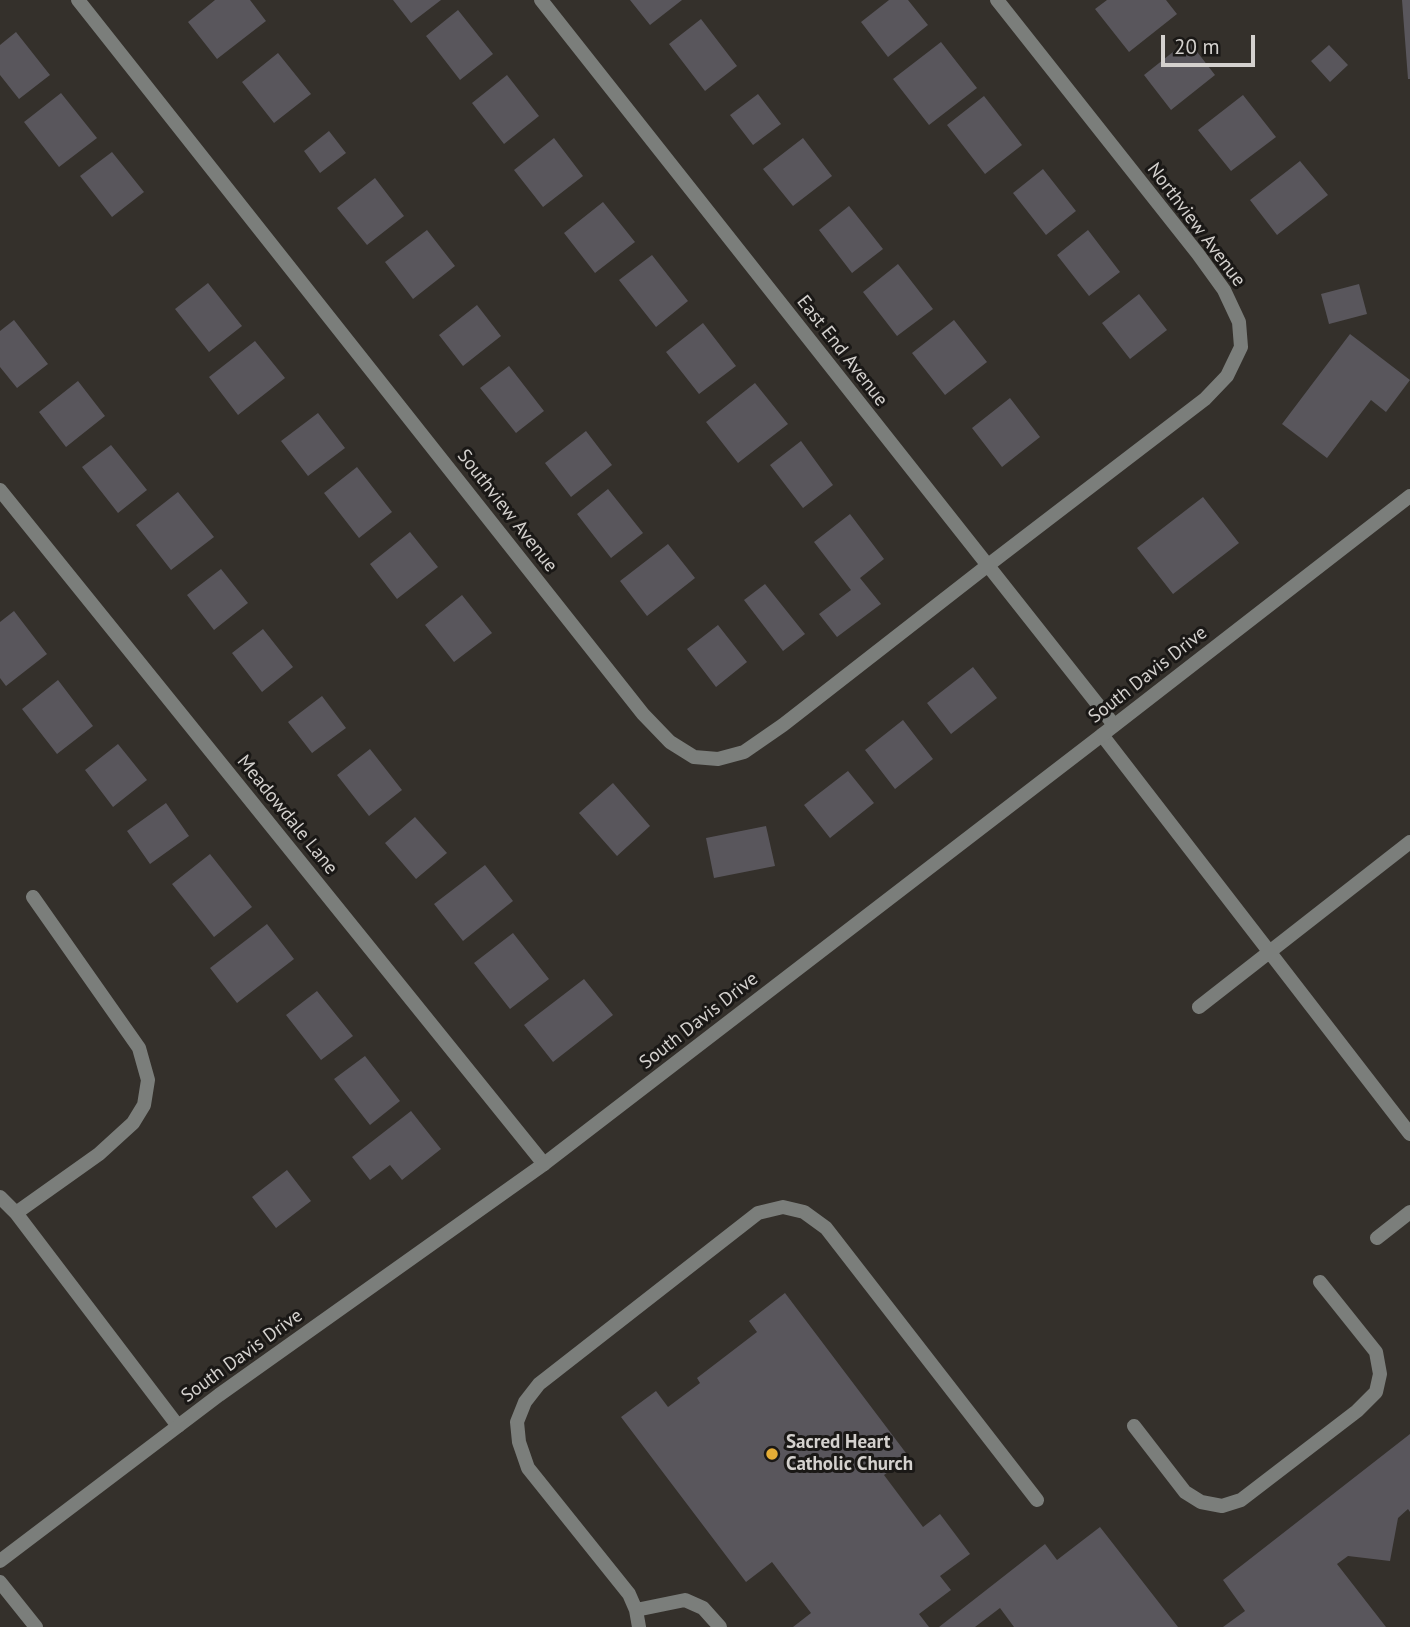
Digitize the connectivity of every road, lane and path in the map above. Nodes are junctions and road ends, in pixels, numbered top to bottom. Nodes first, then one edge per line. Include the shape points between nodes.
1 (78, 0) edge
2 (541, 0) edge
3 (996, 0) edge
4 (0, 490) edge
5 (1410, 496) edge
6 (987, 566) junction
7 (1114, 725) junction
8 (1102, 735) junction
9 (1410, 842) edge
10 (33, 897) dead end
11 (1269, 952) junction
12 (1199, 1007) dead end
13 (1410, 1134) edge
14 (544, 1164) junction
15 (0, 1197) edge
16 (1410, 1212) edge
17 (16, 1213) junction
18 (1377, 1238) dead end
19 (1320, 1282) dead end
20 (178, 1426) junction
21 (1134, 1426) dead end
22 (1037, 1500) dead end
23 (0, 1561) edge
24 (0, 1582) edge
25 (636, 1611) junction
26 (36, 1627) edge
27 (639, 1627) edge
28 (720, 1627) edge

1 - 6 street, Southview Avenue via 643,714 670,742 694,757 718,760 744,752
2 - 6 street, East End Avenue
3 - 6 street, Northview Avenue via 1224,290 1239,322 1241,347 1227,376 1205,399
4 - 14 street, Meadowdale Lane
5 - 7 street, South Davis Drive
6 - 7 street, East End Avenue
7 - 8 street, South Davis Drive
8 - 11 street
8 - 14 street, South Davis Drive
9 - 11 street
10 - 17 street via 139,1048 148,1080 144,1105 133,1123 99,1154
11 - 12 street
11 - 13 street
14 - 20 street, South Davis Drive
15 - 17 street
16 - 18 street
17 - 20 street
19 - 21 street via 1376,1352 1380,1374 1376,1392 1357,1411 1241,1500 1222,1506 1201,1502 1185,1492
20 - 23 street, South Davis Drive
22 - 25 street via 826,1228 804,1212 783,1207 758,1213 539,1384 517,1422 528,1468 629,1594
24 - 26 street
25 - 27 street
25 - 28 street via 685,1600 703,1608

